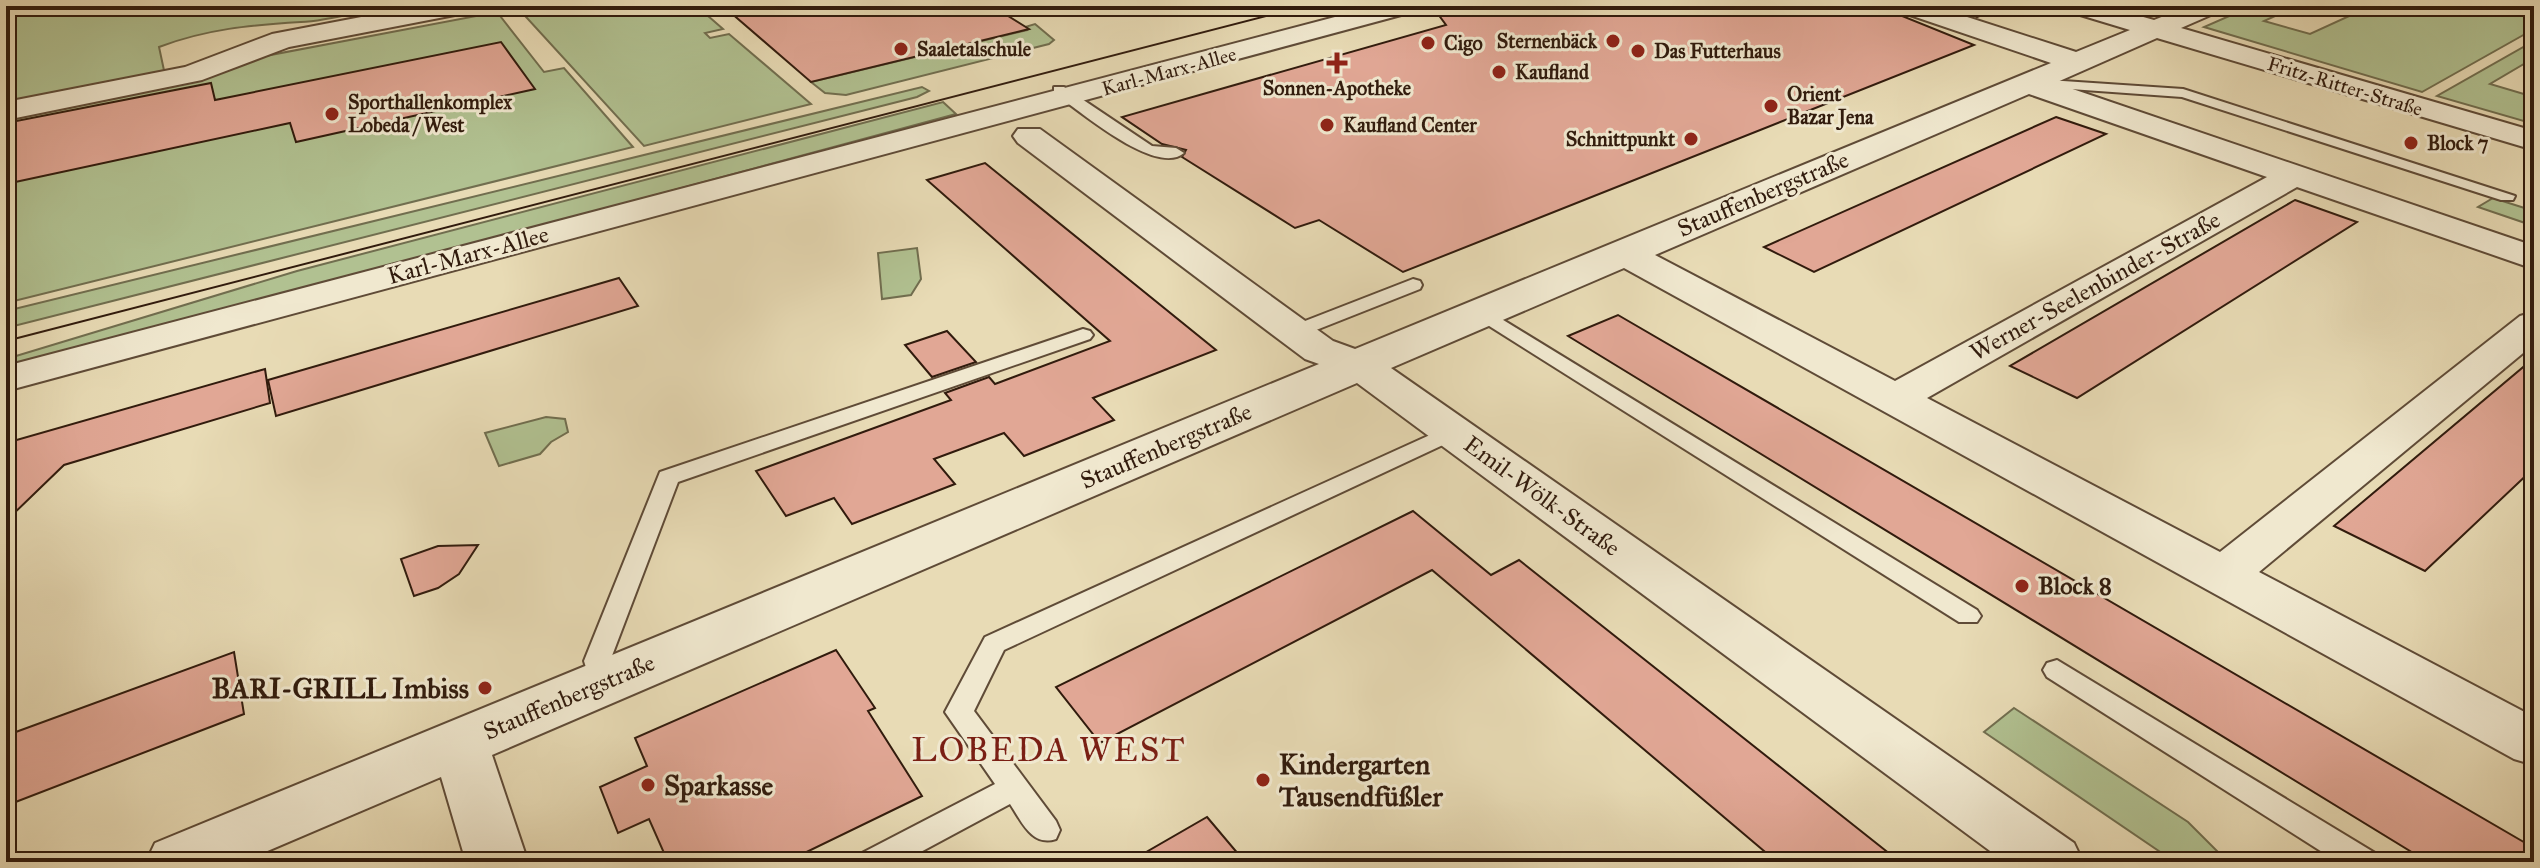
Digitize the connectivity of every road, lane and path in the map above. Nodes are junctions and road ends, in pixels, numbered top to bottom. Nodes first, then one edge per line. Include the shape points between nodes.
1 (460, 6) edge
2 (1366, 6) edge
3 (1407, 6) edge
4 (1907, 6) edge
5 (2076, 6) edge
6 (2211, 6) edge
7 (2155, 29) junction
8 (2077, 62) junction
9 (2027, 83) junction
10 (1064, 94) junction
11 (6, 111) edge
12 (1029, 136) dead end
13 (1131, 141) junction
14 (2534, 141) edge
15 (1161, 143) dead end
16 (1176, 153) dead end
17 (2296, 174) junction
18 (2507, 196) dead end
19 (1624, 253) junction
20 (2534, 258) edge
21 (1413, 285) dead end
22 (1482, 313) junction
23 (2534, 324) edge
24 (1294, 332) junction
25 (1083, 335) dead end
26 (1359, 365) junction
27 (6, 379) edge
28 (1894, 399) junction
29 (1452, 432) junction
30 (2223, 575) junction
31 (1968, 616) dead end
32 (2057, 670) dead end
33 (603, 683) junction
34 (460, 743) junction
35 (2534, 743) edge
36 (1014, 788) junction
37 (1045, 830) dead end
38 (177, 862) edge
39 (497, 862) edge
40 (873, 862) edge
41 (2052, 862) edge
42 (2364, 862) edge

1 - 11 street via 282,40 192,74
2 - 10 street, Karl-Marx-Allee
3 - 10 street, Karl-Marx-Allee
4 - 8 street
5 - 7 street
6 - 7 street, Stauffenbergstraße
7 - 8 street, Stauffenbergstraße
7 - 14 street, Fritz-Ritter-Straße
8 - 9 street, Stauffenbergstraße
9 - 17 street
9 - 18 lane via 2183,93
9 - 19 street, Stauffenbergstraße
10 - 13 lane
10 - 27 street, Karl-Marx-Allee
12 - 24 street, Emil-Wölk-Straße
13 - 15 lane
13 - 16 lane via 1148,151
17 - 20 street
17 - 28 street, Werner-Seelenbinder-Straße
19 - 22 street, Stauffenbergstraße
19 - 28 street
21 - 24 lane
22 - 26 street, Stauffenbergstraße
22 - 31 lane
23 - 30 street
24 - 26 street, Emil-Wölk-Straße via 1319,350
25 - 33 lane via 668,477 597,661
26 - 29 street, Emil-Wölk-Straße
26 - 33 street, Stauffenbergstraße
28 - 30 street
29 - 36 lane via 994,644 959,712
29 - 41 street, Emil-Wölk-Straße
30 - 35 street
32 - 42 lane
33 - 34 street, Stauffenbergstraße
34 - 38 street, Stauffenbergstraße
34 - 39 street
36 - 37 lane
36 - 40 lane

